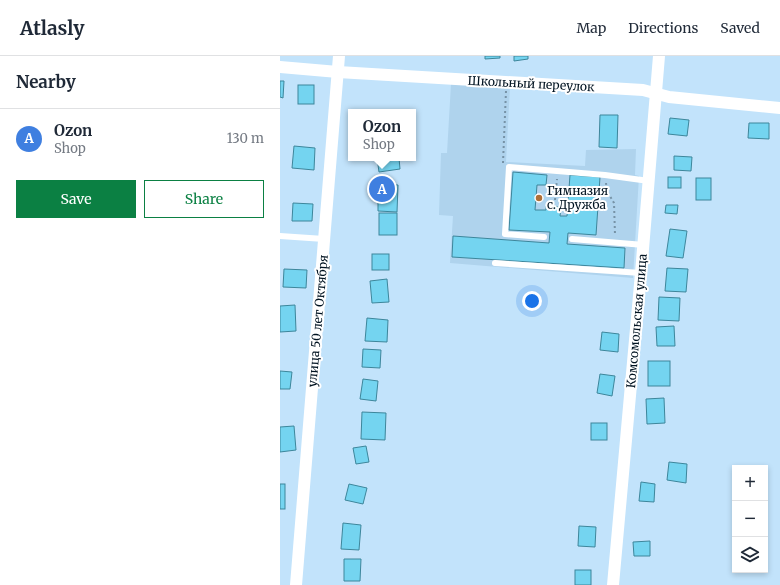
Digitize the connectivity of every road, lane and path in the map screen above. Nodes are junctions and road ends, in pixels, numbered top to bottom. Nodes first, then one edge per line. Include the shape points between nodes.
1 (339, 56) edge
2 (659, 56) edge
3 (280, 67) edge
4 (338, 72) junction
5 (506, 87) dead end
6 (656, 93) junction
7 (780, 108) edge
8 (509, 167) junction
9 (558, 171) junction
10 (605, 176) junction
11 (649, 181) junction
12 (556, 200) dead end
13 (280, 236) edge
14 (544, 237) dead end
15 (324, 239) junction
16 (572, 239) dead end
17 (616, 243) junction
18 (644, 245) junction
19 (495, 263) dead end
20 (641, 273) junction
21 (296, 585) edge
22 (613, 585) edge

1 - 4 street, улица 50 лет Октября
2 - 6 street, Комсомольская улица
3 - 4 street, Школьный переулок
4 - 6 street, Школьный переулок via 643,90
4 - 15 street, улица 50 лет Октября
5 - 8 path via 503,167
6 - 7 street, Школьный переулок via 669,97
6 - 11 street, Комсомольская улица
8 - 9 lane
8 - 14 lane via 505,234
9 - 10 lane
9 - 12 path
10 - 11 lane
10 - 17 path via 614,203
11 - 18 street, Комсомольская улица
13 - 15 lane
15 - 21 street, улица 50 лет Октября
16 - 17 lane
17 - 18 lane
18 - 20 street, Комсомольская улица
19 - 20 lane
20 - 22 street, Комсомольская улица

